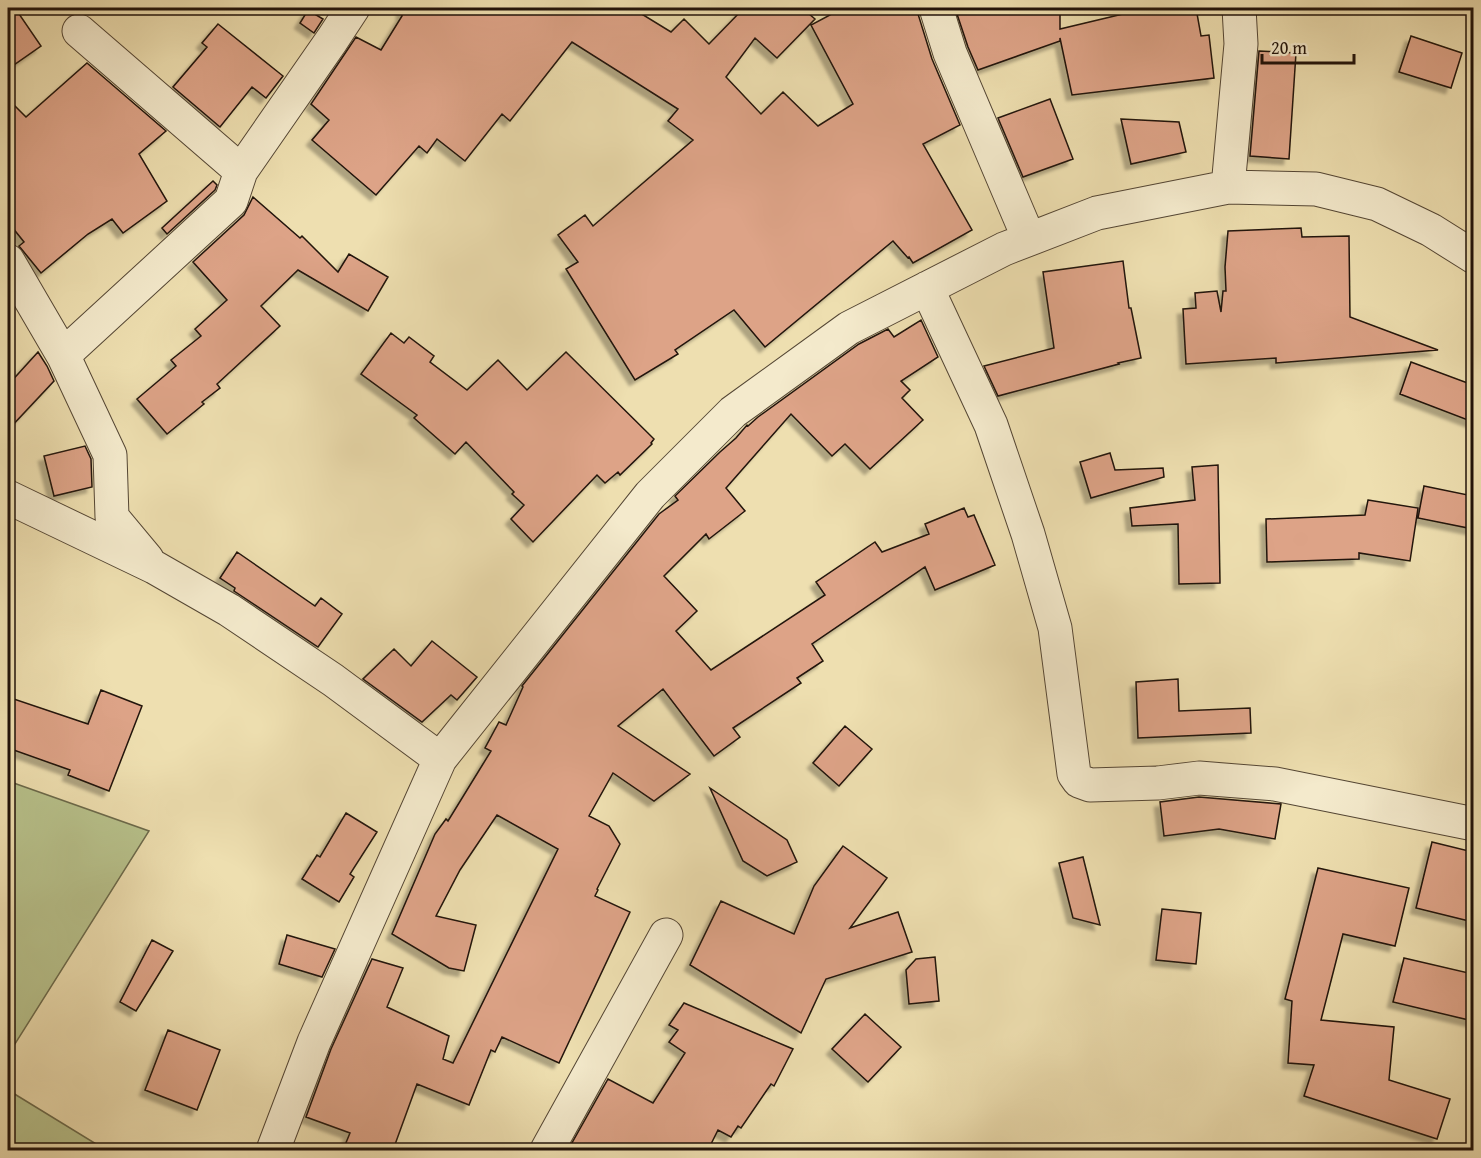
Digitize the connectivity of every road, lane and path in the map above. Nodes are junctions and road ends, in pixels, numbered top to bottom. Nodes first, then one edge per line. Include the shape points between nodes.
1 (352, 8) edge
2 (936, 8) edge
3 (1239, 8) edge
4 (79, 31) dead end
5 (241, 171) junction
6 (1228, 187) junction
7 (1029, 239) junction
8 (1473, 257) edge
9 (8, 261) edge
10 (927, 288) junction
11 (64, 357) junction
12 (8, 497) edge
13 (154, 567) junction
14 (440, 759) junction
15 (1473, 824) edge
16 (666, 935) dead end
17 (273, 1150) edge
18 (547, 1150) edge

1 - 5 street
2 - 7 street via 950,53
3 - 6 street via 1241,44
4 - 5 street
5 - 11 street via 231,201
6 - 7 street via 1097,213
6 - 8 street via 1316,189 1377,204 1431,230
7 - 10 street
9 - 11 street
10 - 14 street via 849,328 733,412 650,495
10 - 15 street via 991,424 1028,534 1055,628 1074,774 1079,781 1090,785 1199,778 1275,784
11 - 13 street via 110,455 112,517
12 - 13 street
13 - 14 street via 229,610
14 - 17 street via 314,1042
16 - 18 street

